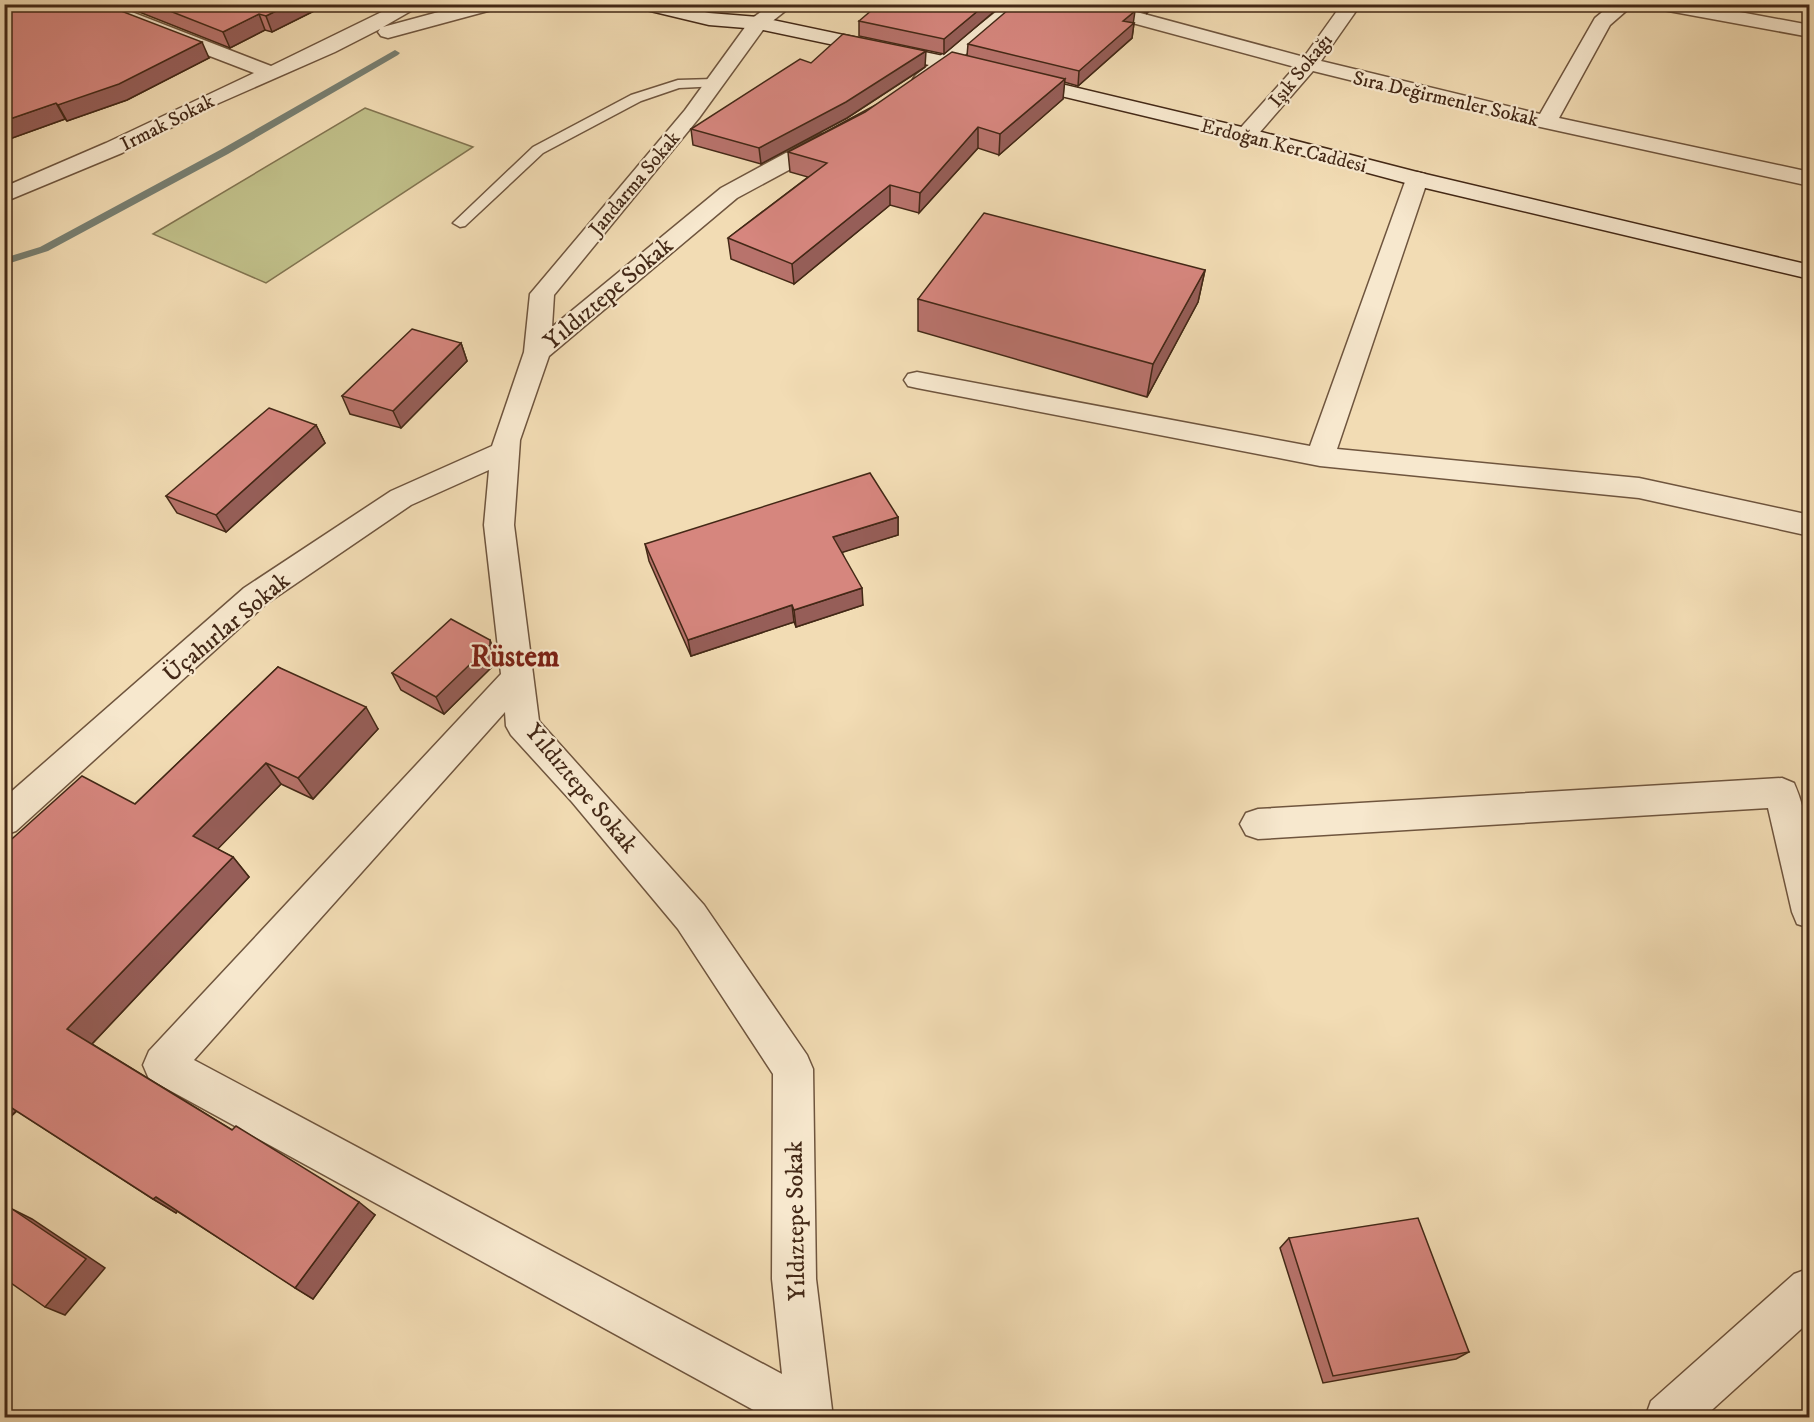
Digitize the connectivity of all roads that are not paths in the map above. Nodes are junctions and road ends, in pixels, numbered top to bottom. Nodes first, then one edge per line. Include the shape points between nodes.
1 (92, 4) edge
2 (414, 4) edge
3 (492, 4) edge
4 (645, 4) edge
5 (726, 4) edge
6 (785, 4) edge
7 (1019, 4) edge
8 (1084, 4) edge
9 (1352, 4) edge
10 (1625, 4) edge
11 (1664, 4) edge
12 (758, 23) junction
13 (1809, 31) edge
14 (328, 48) junction
15 (948, 63) junction
16 (1307, 66) junction
17 (269, 72) junction
18 (714, 83) junction
19 (902, 94) edge
20 (1547, 121) junction
21 (856, 125) edge
22 (1246, 134) junction
23 (1417, 179) junction
24 (1809, 179) edge
25 (4, 195) edge
26 (460, 223) dead end
27 (1809, 272) edge
28 (537, 352) junction
29 (916, 380) dead end
30 (504, 452) junction
31 (1320, 457) junction
32 (1809, 526) edge
33 (519, 675) junction
34 (4, 820) edge
35 (1258, 824) dead end
36 (1809, 912) edge
37 (1809, 1290) edge
38 (809, 1415) edge
39 (1668, 1418) edge

1 - 17 street
2 - 14 street
3 - 14 street
4 - 12 street, Erdoğan Ker Caddesi via 709,20
5 - 12 street, Erdoğan Ker Caddesi
6 - 12 street, Jandarma Sokak
7 - 15 street
8 - 16 street, Sıra Değirmenler Sokak
9 - 16 street, Işık Sokağı
10 - 20 street via 1602,22
11 - 13 street
12 - 15 street, Erdoğan Ker Caddesi
12 - 18 street, Jandarma Sokak
14 - 17 street, Irmak Sokak
15 - 19 street
15 - 22 street, Erdoğan Ker Caddesi
16 - 20 street, Sıra Değirmenler Sokak
16 - 22 street, Işık Sokağı
17 - 25 street, Irmak Sokak via 114,148
18 - 26 lane via 678,84 636,98 538,150
18 - 28 street, Jandarma Sokak via 542,294
20 - 24 street, Sıra Değirmenler Sokak via 1631,144
21 - 28 street, Yıldıztepe Sokak via 729,193
22 - 23 street, Erdoğan Ker Caddesi
23 - 27 street, Erdoğan Ker Caddesi
23 - 31 street
28 - 30 street, Yıldıztepe Sokak
29 - 31 street
30 - 33 street, Yıldıztepe Sokak via 499,525
30 - 34 street, Üçahırlar Sokak via 400,498 255,596
31 - 32 street via 1639,488
33 - 38 street, Yıldıztepe Sokak via 523,726 691,917 793,1069 794,1279
33 - 38 street via 163,1065
35 - 36 street via 1782,793
37 - 39 street

